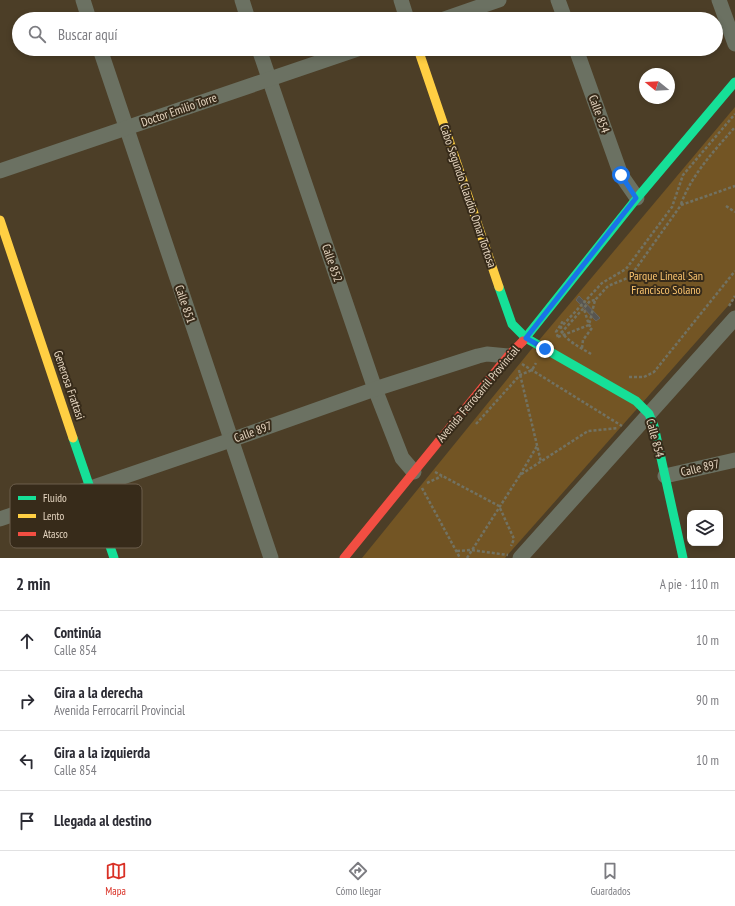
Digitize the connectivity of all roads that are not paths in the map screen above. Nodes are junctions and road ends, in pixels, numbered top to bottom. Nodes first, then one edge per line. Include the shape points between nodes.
1 (83, 0) edge
2 (242, 0) edge
3 (401, 0) edge
4 (499, 0) edge
5 (558, 0) edge
6 (719, 0) edge
7 (87, 12) edge
8 (246, 12) edge
9 (405, 12) edge
10 (464, 12) edge
11 (562, 12) edge
12 (735, 44) edge
13 (102, 56) edge
14 (261, 56) edge
15 (338, 56) edge
16 (420, 56) edge
17 (578, 56) edge
18 (269, 80) junction
19 (735, 82) edge
20 (126, 128) junction
21 (0, 171) edge
22 (636, 198) junction
23 (0, 220) edge
24 (735, 318) edge
25 (526, 338) junction
26 (512, 359) junction
27 (375, 389) junction
28 (649, 414) junction
29 (231, 440) junction
30 (735, 460) edge
31 (417, 468) junction
32 (665, 476) junction
33 (89, 484) edge
34 (99, 484) edge
35 (10, 515) edge
36 (0, 519) edge
37 (111, 548) edge
38 (517, 557) edge
39 (114, 558) edge
40 (271, 558) edge
41 (344, 558) edge
42 (683, 558) edge

1 - 7 street
2 - 8 street
3 - 9 street
4 - 10 street
5 - 11 street
6 - 12 street
13 - 20 street, Calle 851
14 - 18 street, Calle 852
15 - 18 street, Doctor Emilio Torre
16 - 25 street, Cabo Segundo Claudio Omar Tortosa via 509,317 512,324
17 - 22 street, Calle 854 via 621,175
18 - 20 street, Doctor Emilio Torre
18 - 27 street, Calle 852
19 - 22 street, Avenida Ferrocarril Provincial
20 - 21 street, Doctor Emilio Torre
20 - 29 street, Calle 851
22 - 25 street, Avenida Ferrocarril Provincial
23 - 33 street, Generosa Frattasi
24 - 28 street
25 - 26 street, Avenida Ferrocarril Provincial
25 - 28 street, Calle 854 via 636,401
26 - 27 street, Calle 897 via 487,354
26 - 31 street, Avenida Ferrocarril Provincial
27 - 29 street, Calle 897
27 - 31 street, Calle 852 via 402,458
28 - 32 street, Calle 854
28 - 38 street
29 - 34 street, Calle 897
29 - 40 street, Calle 851
30 - 32 street, Calle 897
31 - 41 street, Avenida Ferrocarril Provincial
32 - 42 street, Calle 854
35 - 36 street, Calle 897
37 - 39 street, Generosa Frattasi

